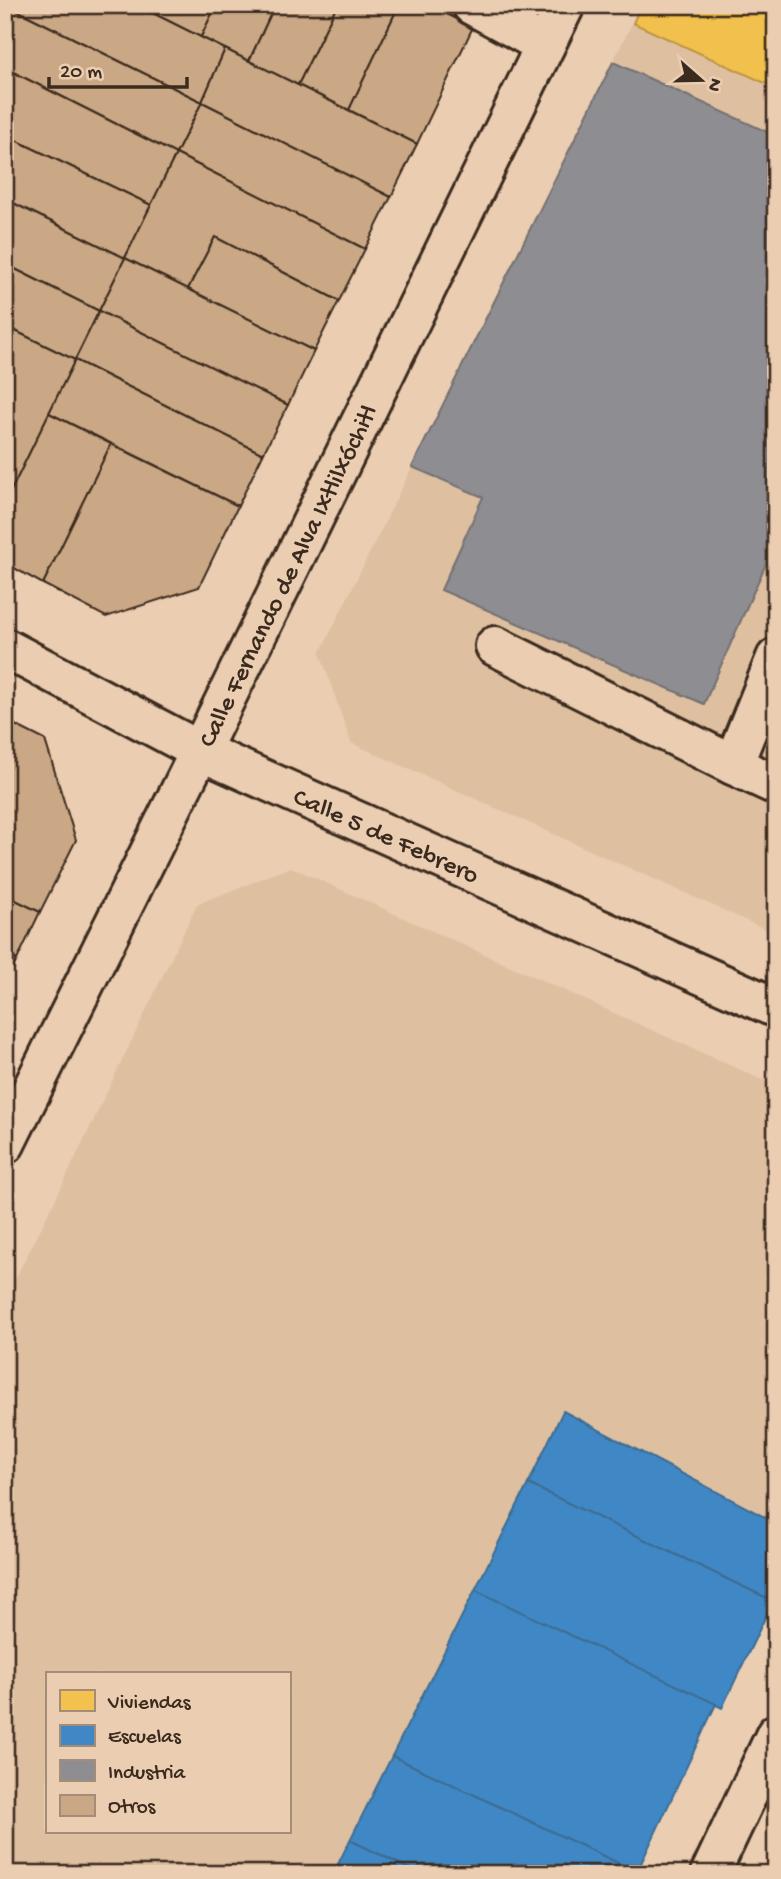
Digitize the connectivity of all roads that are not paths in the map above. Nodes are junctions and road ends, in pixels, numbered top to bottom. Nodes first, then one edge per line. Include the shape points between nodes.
1 (472, 5) edge
2 (565, 5) edge
3 (545, 45) junction
4 (495, 646) dead end
5 (5, 648) edge
6 (776, 658) edge
7 (200, 751) junction
8 (733, 765) junction
9 (776, 785) edge
10 (776, 1008) edge
11 (5, 1144) edge
12 (776, 1734) edge
13 (710, 1874) edge

1 - 3 street
2 - 3 street, Calle Fernando de Alva Ixtlilxóchitl
3 - 7 street, Calle Fernando de Alva Ixtlilxóchitl
4 - 8 street
5 - 7 street, Calle 5 de Febrero
6 - 8 street
7 - 10 street, Calle 5 de Febrero
7 - 11 street, Calle Fernando de Alva Ixtlilxóchitl
8 - 9 street
12 - 13 street

